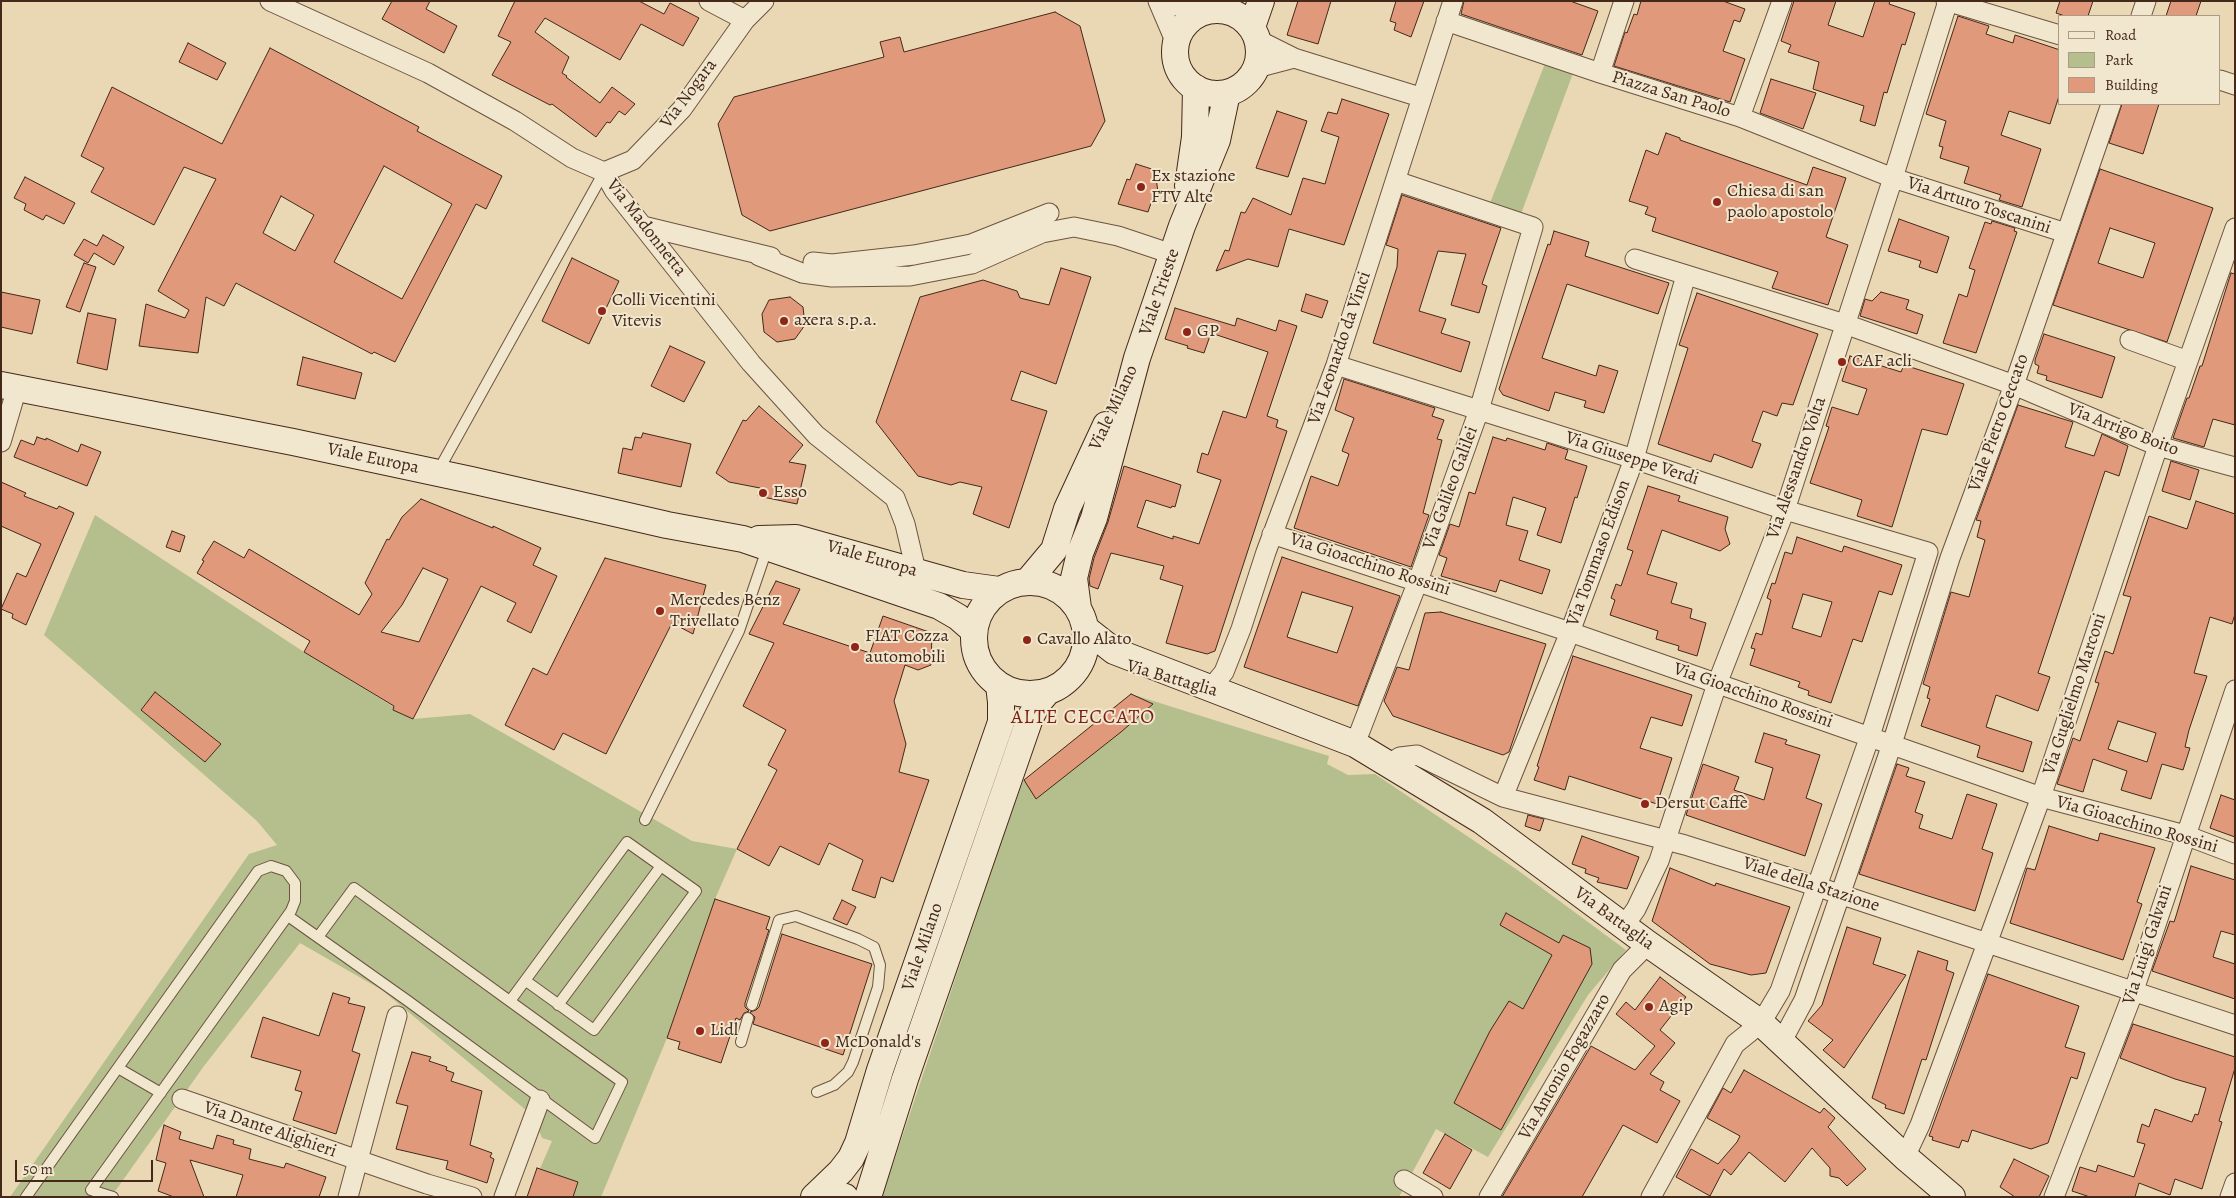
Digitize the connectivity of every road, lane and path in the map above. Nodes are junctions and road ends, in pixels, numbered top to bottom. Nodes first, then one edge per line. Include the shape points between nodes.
1 (270, 1) edge
2 (709, 1) edge
3 (764, 1) edge
4 (1159, 1) edge
5 (1262, 1) edge
6 (1452, 1) edge
7 (1624, 1) edge
8 (1782, 1) edge
9 (2146, 1) edge
10 (1947, 2) edge
11 (1231, 6) edge
12 (1200, 13) junction
13 (2141, 15) edge
14 (745, 20) junction
15 (1446, 21) junction
16 (1255, 34) junction
17 (2058, 34) edge
18 (1176, 43) junction
19 (1294, 58) junction
20 (1256, 68) junction
21 (1600, 73) junction
22 (2221, 80) edge
23 (2235, 85) edge
24 (1196, 88) junction
25 (1227, 93) junction
26 (1420, 98) junction
27 (2111, 105) edge
28 (1740, 117) junction
29 (604, 172) junction
30 (1893, 178) junction
31 (1396, 181) junction
32 (1049, 214) dead end
33 (643, 226) junction
34 (1182, 226) junction
35 (2235, 228) edge
36 (2066, 233) junction
37 (1172, 254) junction
38 (759, 256) junction
39 (1636, 259) dead end
40 (1686, 275) junction
41 (1845, 324) junction
42 (2130, 340) dead end
43 (1137, 358) junction
44 (2188, 361) junction
45 (1336, 365) junction
46 (2014, 385) junction
47 (9, 386) edge
48 (1479, 410) junction
49 (1, 442) edge
50 (2158, 446) junction
51 (1634, 459) junction
52 (2235, 468) edge
53 (436, 472) junction
54 (1785, 510) junction
55 (1272, 534) junction
56 (743, 539) junction
57 (768, 548) junction
58 (916, 571) junction
59 (1028, 581) junction
60 (1418, 581) junction
61 (999, 590) junction
62 (1082, 619) junction
63 (974, 631) junction
64 (1570, 632) junction
65 (1076, 671) junction
66 (1717, 684) junction
67 (999, 685) junction
68 (1211, 688) junction
69 (2235, 690) edge
70 (1048, 691) junction
71 (1239, 699) junction
72 (1870, 736) junction
73 (1355, 744) junction
74 (1892, 744) junction
75 (1390, 763) junction
76 (1503, 797) junction
77 (2041, 797) junction
78 (645, 820) dead end
79 (2185, 835) junction
80 (1664, 840) junction
81 (2235, 854) edge
82 (661, 866) junction
83 (1817, 886) junction
84 (1840, 894) junction
85 (288, 916) junction
86 (1624, 926) junction
87 (318, 937) junction
88 (1648, 944) junction
89 (1988, 945) junction
90 (526, 981) junction
91 (2133, 993) junction
92 (510, 1001) junction
93 (558, 1005) junction
94 (752, 1005) dead end
95 (397, 1016) dead end
96 (748, 1018) dead end
97 (1761, 1022) junction
98 (2235, 1025) edge
99 (1782, 1041) junction
100 (741, 1042) dead end
101 (118, 1068) junction
102 (817, 1092) dead end
103 (161, 1093) junction
104 (182, 1099) dead end
105 (540, 1100) junction
106 (1905, 1157) junction
107 (358, 1161) junction
108 (1404, 1180) dead end
109 (2235, 1183) edge
110 (89, 1193) edge
111 (1656, 1195) edge
112 (815, 1196) edge
113 (26, 1197) edge
114 (113, 1197) edge
115 (348, 1197) edge
116 (472, 1197) edge
117 (504, 1197) edge
118 (844, 1197) edge
119 (868, 1197) edge
120 (1433, 1197) edge
121 (1489, 1197) edge
122 (1952, 1197) edge
123 (2054, 1197) edge
124 (2230, 1197) edge

1 - 29 street, Via Madonnetta via 428,74 515,121 572,158
2 - 14 street
3 - 14 street, Via Nogara
4 - 12 street
4 - 18 street
5 - 16 main road
6 - 15 street, Via Leonardo da Vinci
7 - 21 street
8 - 28 street
9 - 13 street
10 - 17 street
10 - 30 street, Via Alessandro Volta
11 - 12 main road
11 - 16 main road
12 - 18 main road via 1180,30
14 - 29 street, Via Nogara via 676,116 633,160
15 - 21 street, Piazza San Paolo
15 - 26 street, Via Leonardo da Vinci
16 - 19 street
16 - 20 main road via 1259,55
18 - 24 main road via 1178,69
19 - 20 street
19 - 26 street
20 - 25 main road via 1239,88
21 - 28 street, Piazza San Paolo
22 - 23 street
24 - 25 main road via 1211,93
24 - 34 main road, Viale Trieste via 1195,137
25 - 34 main road, Viale Trieste via 1217,140
26 - 31 street, Via Leonardo da Vinci
27 - 36 street, Viale Pietro Ceccato
28 - 30 street, Piazza San Paolo
29 - 33 street, Via Madonnetta
29 - 53 lane
30 - 36 street, Via Arturo Toscanini
30 - 41 street, Via Alessandro Volta
31 - 45 street, Via Leonardo da Vinci
31 - 48 street, Via Galileo Galilei via 1533,227
32 - 38 street via 971,244 914,254 832,264
33 - 38 street
33 - 58 street, Via Madonnetta via 750,363 816,436 895,498
34 - 37 main road, Viale Trieste
35 - 44 street, Via Guglielmo Marconi
36 - 46 street, Viale Pietro Ceccato
37 - 38 street via 1118,236 1074,227 1042,233 972,264 910,276 832,277 802,273
37 - 43 main road, Viale Trieste
39 - 40 street
40 - 41 street
40 - 51 street, Via Tommaso Edison
41 - 46 street, Via Arrigo Boito
41 - 54 street, Via Alessandro Volta
42 - 44 street
43 - 59 main road, Viale Milano via 1067,509 1054,550
43 - 62 main road, Viale Milano via 1094,518 1074,578
44 - 50 street, Via Guglielmo Marconi
45 - 48 street, Via Giuseppe Verdi
45 - 55 street, Via Leonardo da Vinci
46 - 50 street, Via Arrigo Boito
46 - 74 street, Viale Pietro Ceccato via 1950,558
47 - 49 street
47 - 53 main road, Viale Europa
48 - 51 street, Via Giuseppe Verdi
48 - 60 street, Via Galileo Galilei
50 - 52 street, Via Arrigo Boito
50 - 77 street, Via Guglielmo Marconi
51 - 54 street, Via Giuseppe Verdi
51 - 64 street, Via Tommaso Edison
53 - 56 main road, Viale Europa via 667,525
54 - 66 street, Via Alessandro Volta
54 - 72 street, Via Giuseppe Verdi via 1928,552
55 - 60 street, Via Gioacchino Rossini
55 - 68 street, Via Leonardo da Vinci via 1224,672
56 - 57 main road, Viale Europa
56 - 58 main road, Viale Europa via 796,538
57 - 63 main road, Viale Europa via 939,606
57 - 78 lane via 739,631
58 - 61 main road, Viale Europa
59 - 61 main road, Viale Milano
59 - 62 main road, Viale Milano via 1065,593
60 - 64 street, Via Gioacchino Rossini
60 - 73 street, Via Galileo Galilei
61 - 63 main road, Viale Milano via 982,608
62 - 65 main road, Viale Milano via 1084,651
62 - 68 main road, Via Battaglia via 1114,651
63 - 67 main road, Viale Milano via 974,647 979,662
64 - 66 street, Via Gioacchino Rossini
64 - 76 street, Via Tommaso Edison
65 - 70 main road, Viale Milano via 1064,683
65 - 71 main road, Via Battaglia via 1095,664 1116,663
66 - 72 street, Via Gioacchino Rossini
66 - 80 street, Via Alessandro Volta
67 - 70 main road, Viale Milano via 1018,693
67 - 112 main road, Viale Milano via 1001,722 880,1070 858,1143 841,1171
68 - 71 main road, Via Battaglia
69 - 79 street, Via Luigi Galvani
70 - 119 main road, Viale Milano via 1030,718 905,1079
71 - 73 main road, Via Battaglia
72 - 74 street, Via Gioacchino Rossini
72 - 83 street
73 - 75 main road, Via Battaglia
74 - 77 street, Via Gioacchino Rossini
74 - 84 street, Viale Pietro Ceccato
75 - 76 street, Viale della Stazione via 1400,757 1417,755
75 - 86 main road, Via Battaglia via 1482,821
76 - 80 street, Viale della Stazione
77 - 79 street, Via Gioacchino Rossini
77 - 89 street, Via Guglielmo Marconi
79 - 81 street, Via Gioacchino Rossini
79 - 91 street, Via Luigi Galvani
80 - 83 street, Viale della Stazione
80 - 86 street, Via Alessandro Volta via 1659,861
82 - 90 lane via 628,842
82 - 93 lane
82 - 93 lane via 696,891 600,1023 594,1030
83 - 84 street, Viale della Stazione
83 - 97 street via 1780,992
84 - 89 street, Viale della Stazione
84 - 99 street, Viale Pietro Ceccato via 1804,1000
85 - 87 lane
85 - 101 lane via 295,902 295,883 286,871 271,866 258,871
85 - 103 lane
86 - 88 main road, Via Battaglia
87 - 92 lane via 354,888
87 - 105 lane
88 - 97 main road, Via Battaglia
88 - 121 street, Via Antonio Fogazzaro via 1622,970
89 - 91 street, Viale della Stazione
89 - 106 street, Via Guglielmo Marconi
90 - 92 lane
90 - 93 lane
91 - 98 street, Viale della Stazione
91 - 123 street, Via Luigi Galvani
92 - 105 lane via 622,1082 595,1138
94 - 102 lane via 779,920 796,916 874,947 880,964 878,988 850,1067 834,1085
95 - 107 street, Via Dante Alighieri
96 - 100 lane
97 - 99 main road, Via Battaglia
97 - 111 street via 1736,1044
99 - 106 main road, Via Battaglia
101 - 103 lane
101 - 113 lane
103 - 110 lane
104 - 107 street, Via Dante Alighieri
105 - 117 street
106 - 122 main road, Via Battaglia
107 - 115 street, Via Dante Alighieri
107 - 116 street, Via Dante Alighieri
108 - 120 street
109 - 124 street
110 - 114 lane
112 - 118 main road, Viale Milano via 832,1193

